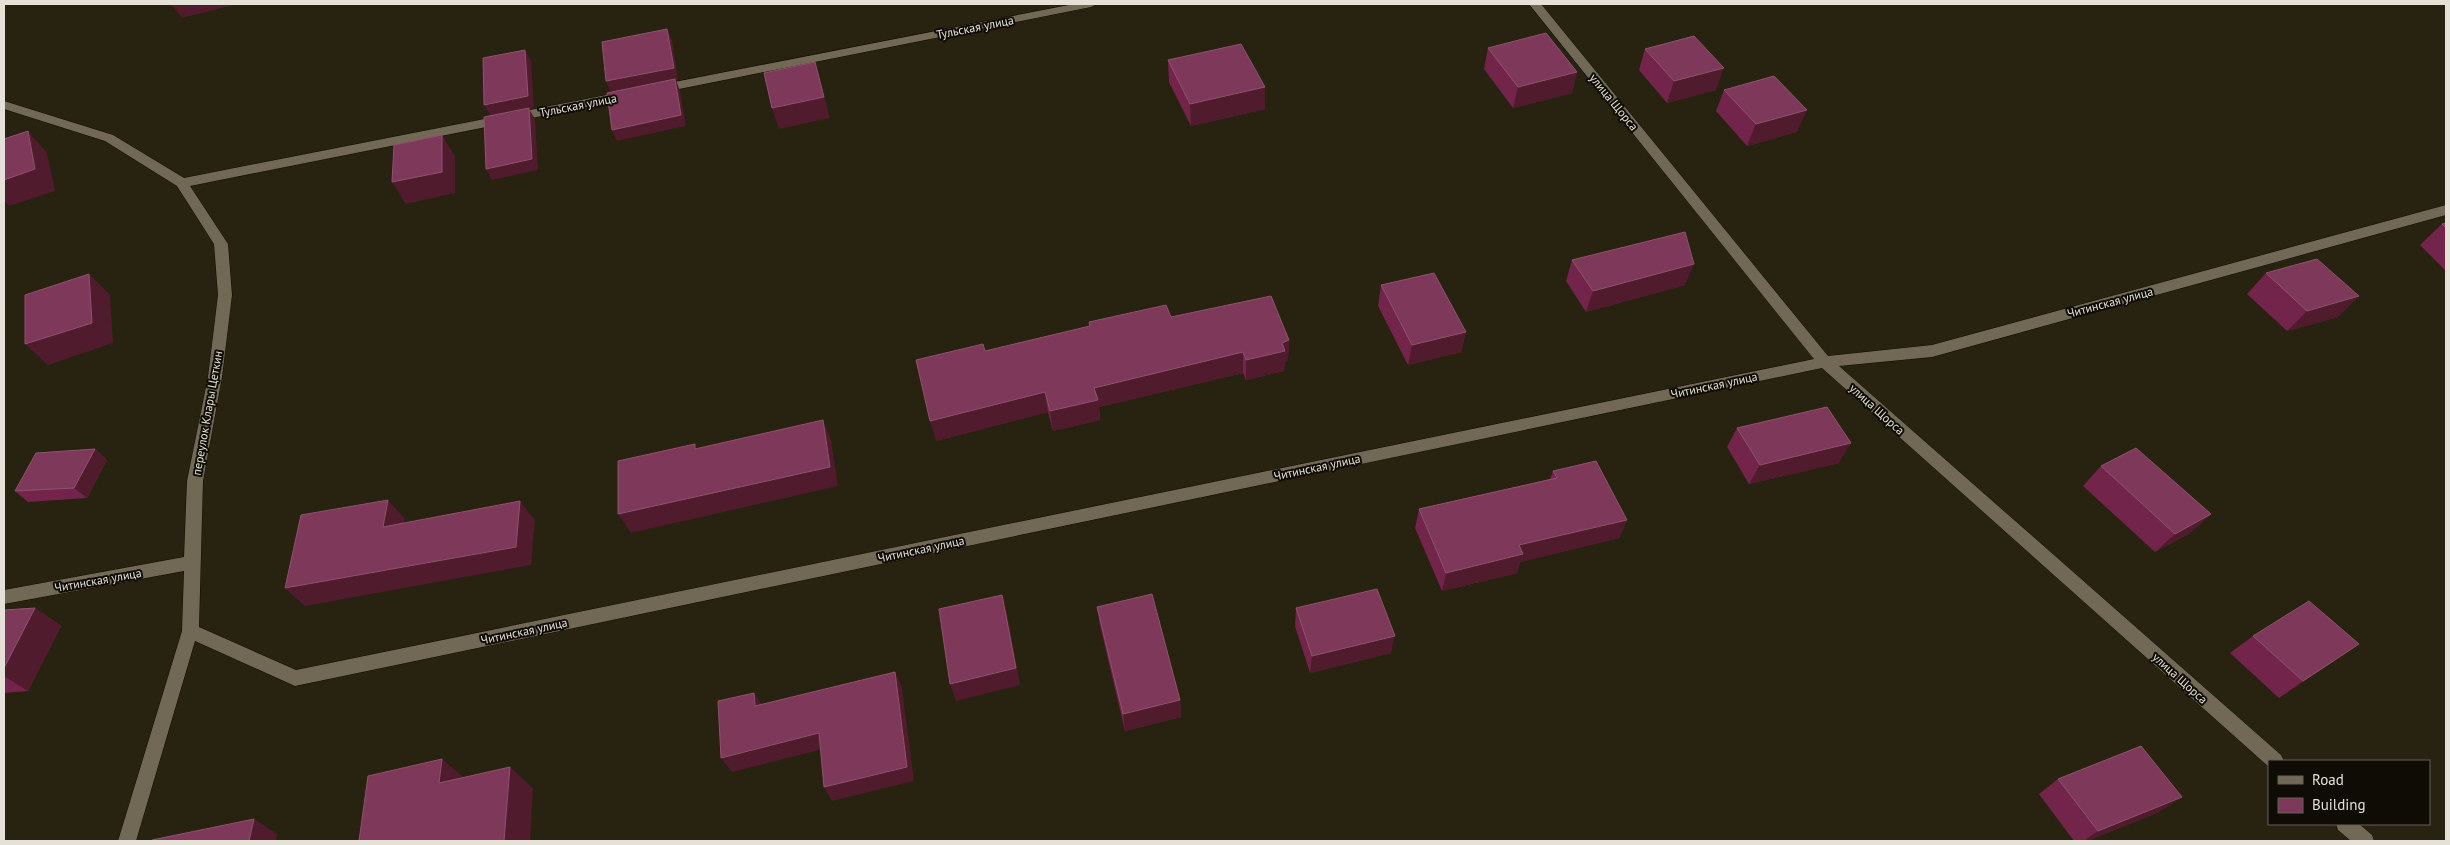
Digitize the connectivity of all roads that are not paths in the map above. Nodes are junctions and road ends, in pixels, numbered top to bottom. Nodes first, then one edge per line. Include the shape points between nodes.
1 (1091, 4) edge
2 (1535, 4) edge
3 (4, 105) edge
4 (182, 183) junction
5 (2446, 210) edge
6 (1825, 362) junction
7 (192, 563) junction
8 (4, 597) edge
9 (190, 631) junction
10 (2274, 760) edge
11 (2346, 825) edge
12 (127, 841) edge
13 (2365, 841) edge

1 - 4 street, Тульская улица
2 - 6 street, улица Щорса
3 - 4 street, переулок Клары Цеткин via 109,138
4 - 7 street, переулок Клары Цеткин via 221,244 225,295 216,378 195,480
5 - 6 street, Читинская улица via 1932,350
6 - 9 street, Читинская улица via 294,678
6 - 10 street, улица Щорса
7 - 8 street, Читинская улица
7 - 9 street, переулок Клары Цеткин
9 - 12 street, переулок Клары Цеткин
11 - 13 street

